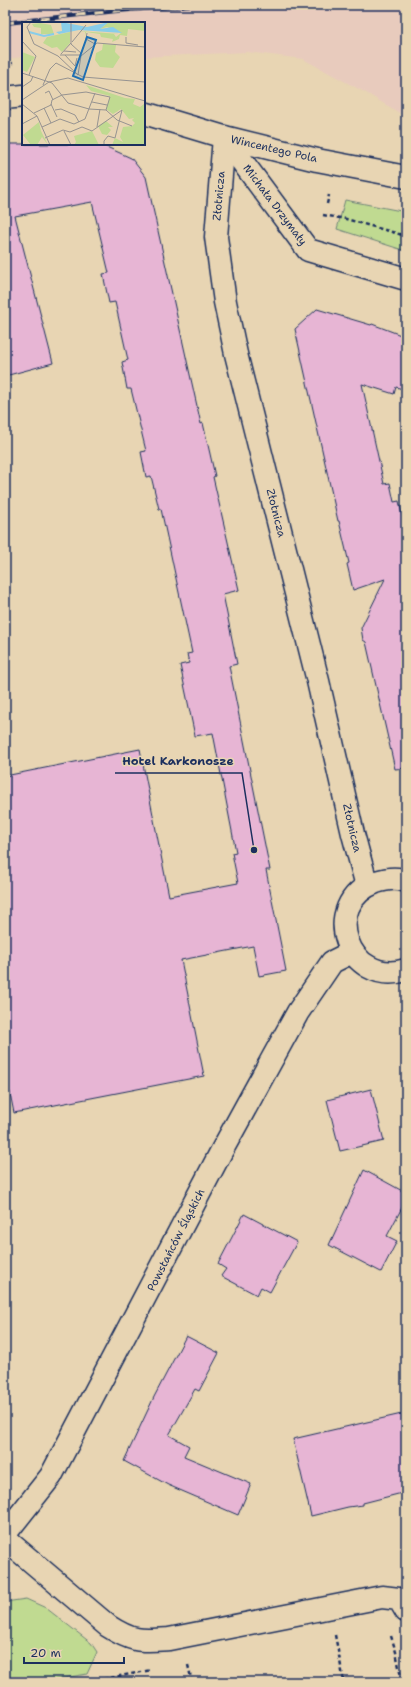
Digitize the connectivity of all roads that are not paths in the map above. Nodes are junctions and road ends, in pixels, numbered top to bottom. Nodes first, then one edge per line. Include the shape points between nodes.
1 (22, 96) edge
2 (5, 98) edge
3 (145, 113) edge
4 (224, 137) junction
5 (406, 177) edge
6 (406, 279) edge
7 (406, 881) edge
8 (367, 886) junction
9 (352, 952) junction
10 (406, 970) edge
11 (5, 1534) edge
12 (5, 1539) edge
13 (406, 1611) edge

1 - 2 street
3 - 4 street, Wincentego Pola
4 - 5 street, Wincentego Pola via 317,160
4 - 6 street, Michała Drzymały via 308,250
4 - 8 street, Złotnicza via 216,238 225,302
7 - 8 street via 384,879
8 - 9 street via 355,895 347,908 344,923 346,938
9 - 10 street via 364,964 379,972 396,973
9 - 11 street, Powstańców Śląskich via 332,962 298,1012 221,1152 51,1476
12 - 13 street via 108,1626 125,1637 144,1641 169,1639 382,1596 399,1599

